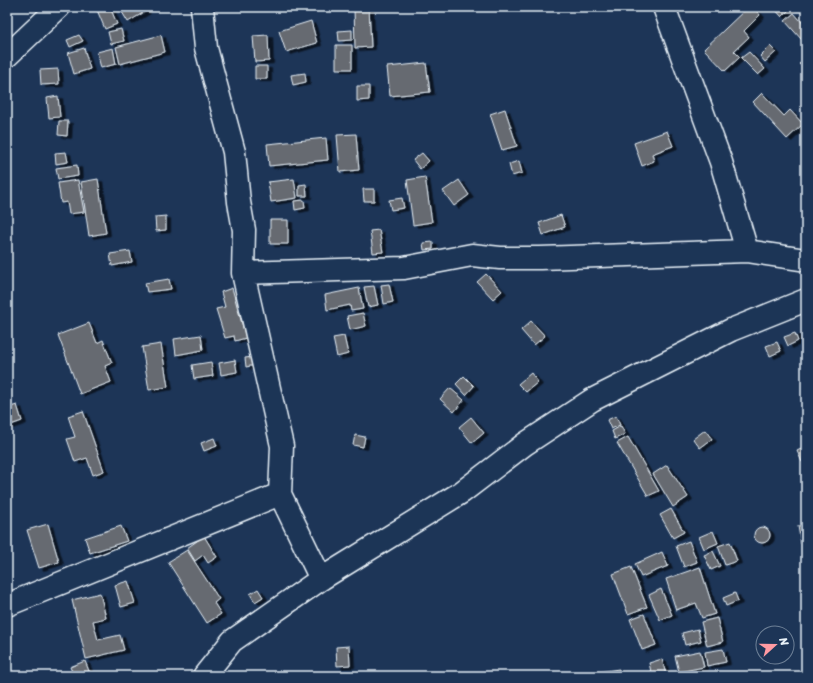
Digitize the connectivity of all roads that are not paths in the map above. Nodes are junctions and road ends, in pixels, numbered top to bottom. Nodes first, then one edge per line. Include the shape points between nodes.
1 (59, 7) edge
2 (202, 7) edge
3 (664, 7) edge
4 (7, 56) edge
5 (747, 251) junction
6 (806, 260) edge
7 (243, 274) junction
8 (806, 300) edge
9 (280, 494) junction
10 (321, 579) junction
11 (7, 605) edge
12 (204, 676) edge

1 - 4 street
2 - 7 street via 206,48 234,152 244,230
3 - 5 street via 721,162
5 - 6 street
5 - 7 street via 533,258 472,255 404,268
7 - 9 street via 282,446
8 - 10 street via 731,330 592,400 525,444 462,492
9 - 10 street
9 - 11 street
10 - 12 street via 232,641

